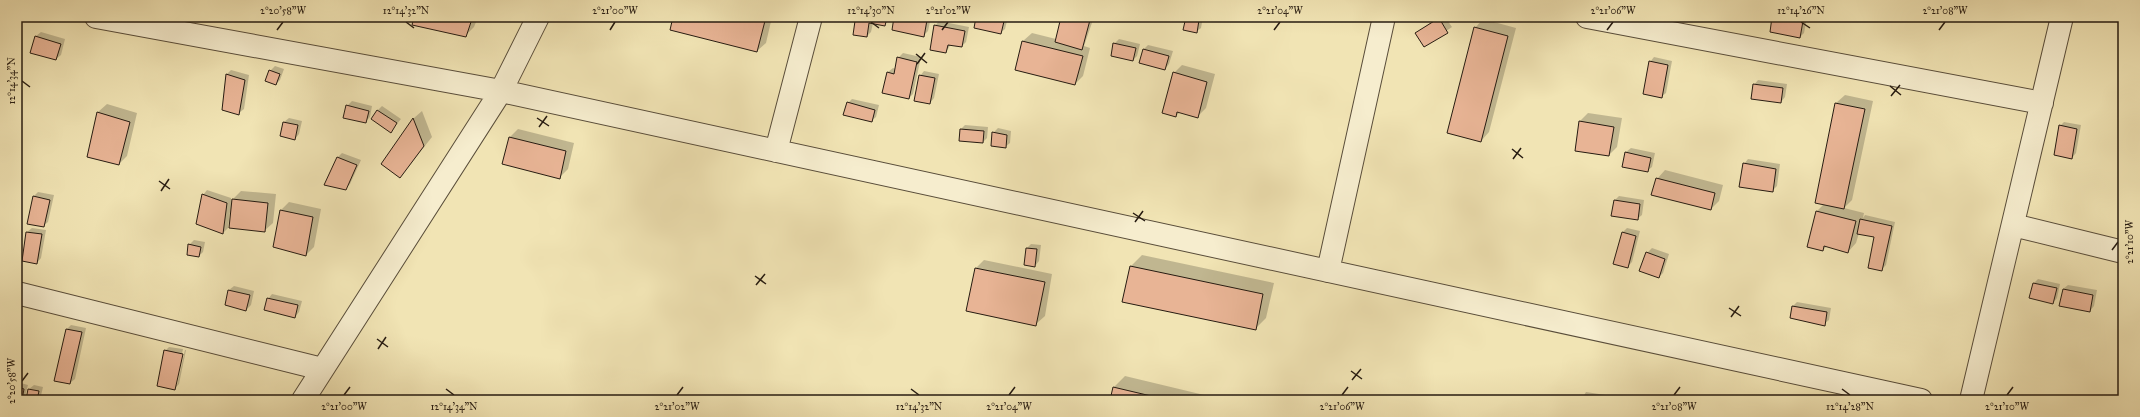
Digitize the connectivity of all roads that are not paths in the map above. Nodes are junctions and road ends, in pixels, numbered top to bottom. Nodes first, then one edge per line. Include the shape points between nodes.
1 (96, 17) edge
2 (538, 17) edge
3 (811, 17) edge
4 (1384, 17) edge
5 (1587, 17) edge
6 (2062, 17) edge
7 (502, 91) junction
8 (2042, 103) junction
9 (776, 151) junction
10 (2013, 225) junction
11 (2123, 252) edge
12 (1328, 271) junction
13 (17, 293) edge
14 (322, 370) junction
15 (303, 400) edge
16 (1921, 400) edge
17 (1971, 400) edge

1 - 7 street
2 - 7 street
3 - 9 street
4 - 12 street
5 - 8 street
6 - 8 street
7 - 9 street
7 - 14 street
8 - 10 street
9 - 12 street
10 - 11 street
10 - 17 street
12 - 16 street
13 - 14 street
14 - 15 street

